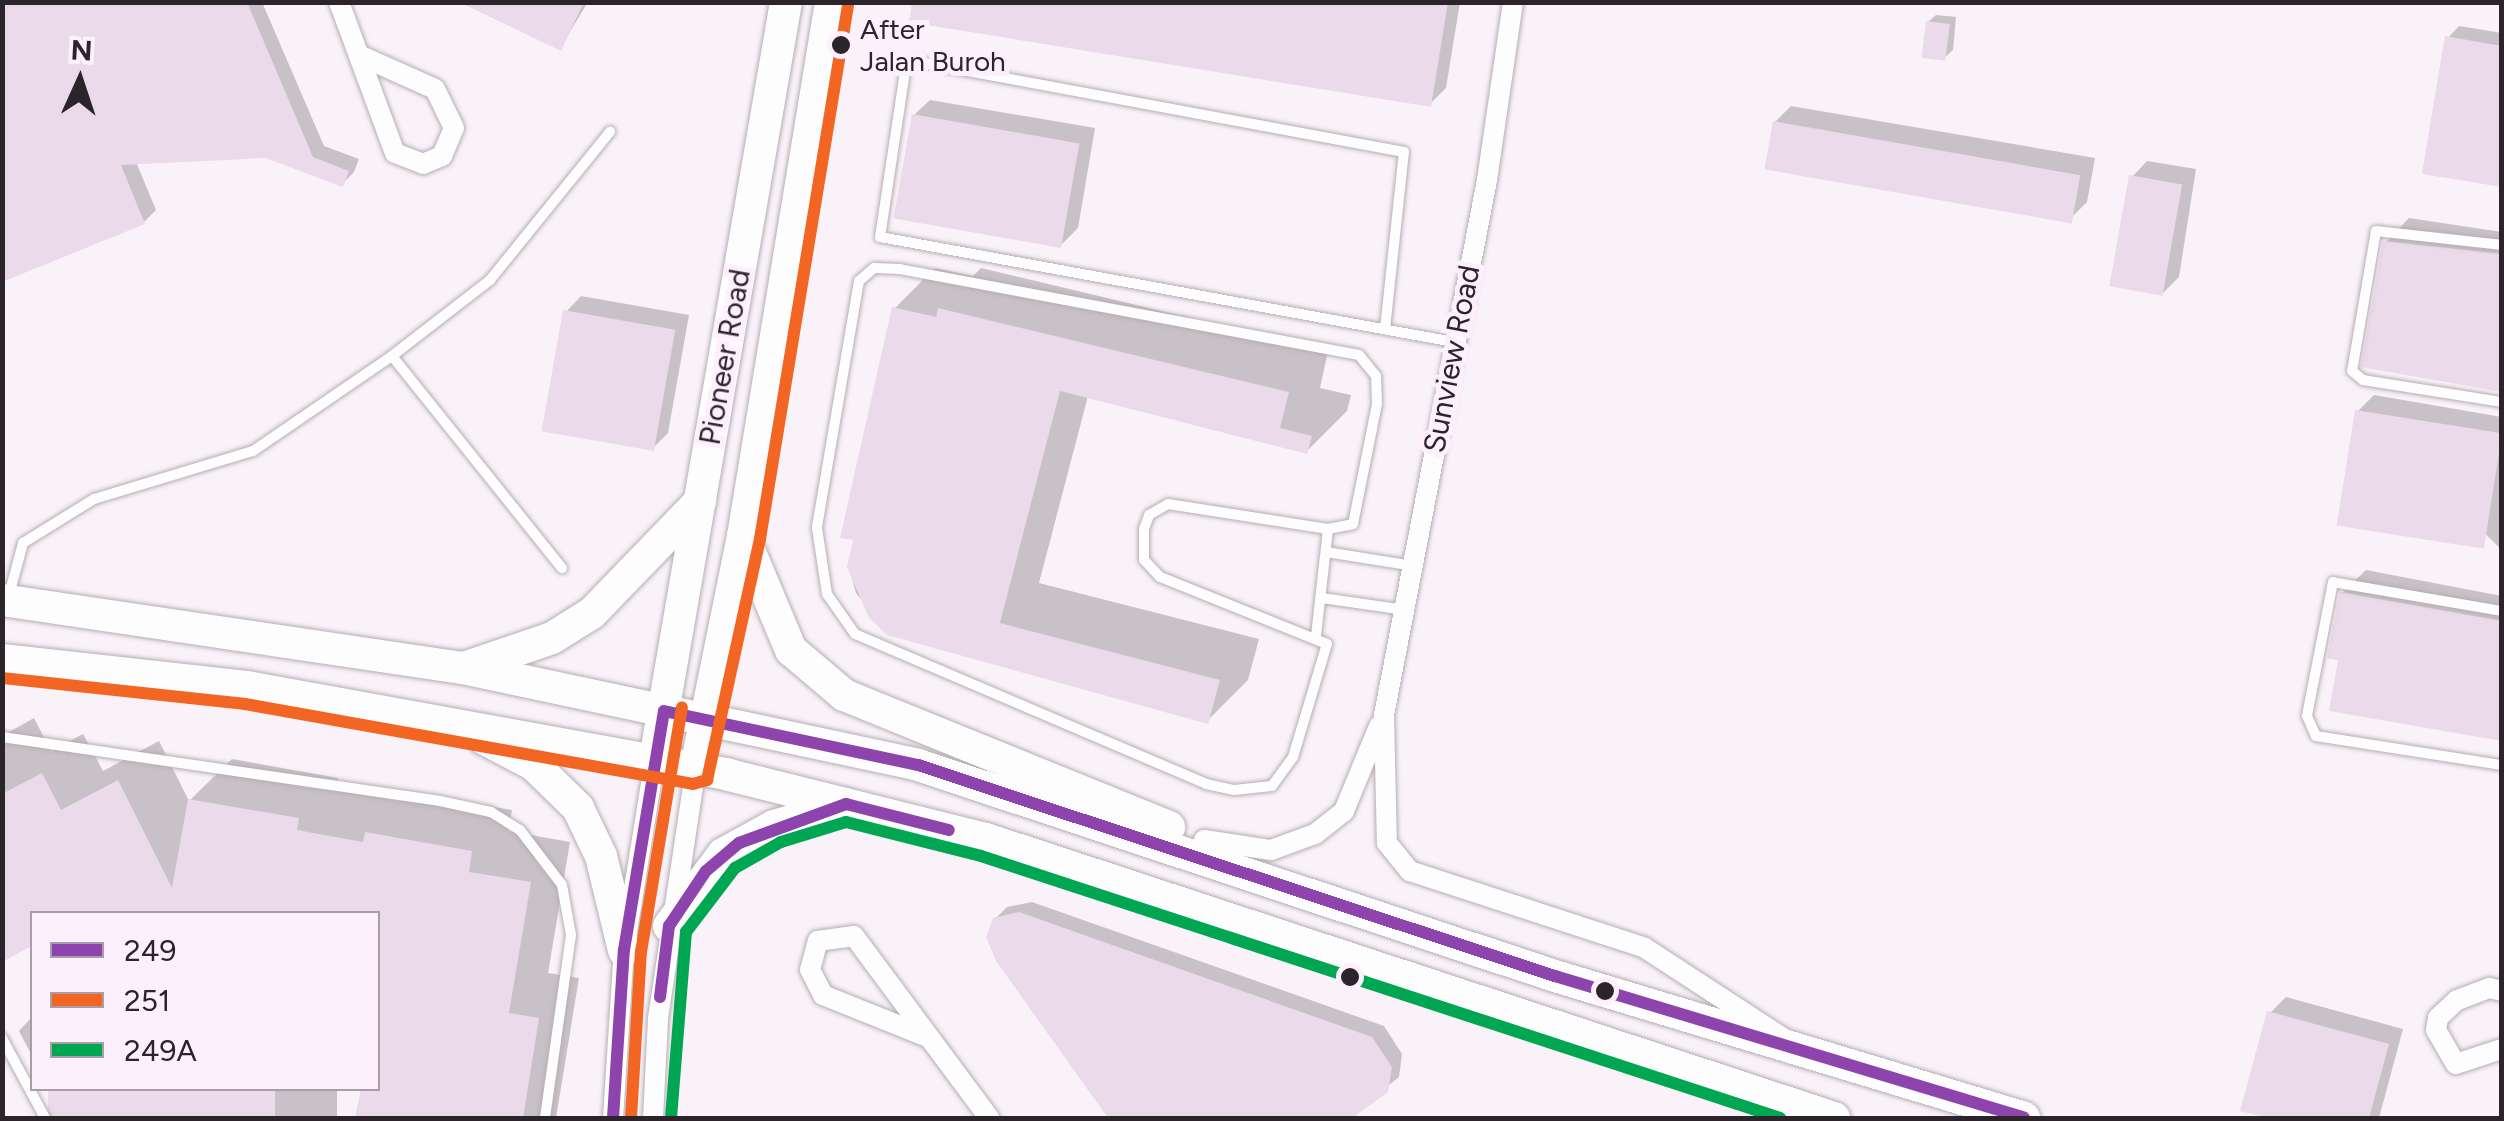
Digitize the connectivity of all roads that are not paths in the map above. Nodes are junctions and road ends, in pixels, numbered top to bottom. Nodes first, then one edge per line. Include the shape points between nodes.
1 (339, 2) edge
2 (786, 2) edge
3 (831, 2) edge
4 (1513, 2) edge
5 (359, 55) junction
6 (610, 132) dead end
7 (2502, 244) edge
8 (1384, 328) junction
9 (1454, 342) junction
10 (392, 356) junction
11 (2502, 402) edge
12 (700, 502) junction
13 (1328, 529) junction
14 (743, 536) junction
15 (1326, 552) junction
16 (1414, 566) junction
17 (562, 568) dead end
18 (1322, 598) junction
19 (5, 600) edge
20 (1406, 610) junction
21 (2502, 611) edge
22 (1316, 636) junction
23 (2, 660) edge
24 (462, 668) junction
25 (664, 711) junction
26 (1384, 715) junction
27 (705, 718) junction
28 (457, 724) junction
29 (2, 737) edge
30 (655, 758) junction
31 (696, 766) junction
32 (2502, 766) edge
33 (846, 804) junction
34 (1204, 840) junction
35 (1346, 908) junction
36 (669, 926) junction
37 (624, 950) junction
38 (2502, 991) edge
39 (925, 1036) junction
40 (2, 1038) edge
41 (2502, 1049) edge
42 (1804, 1055) junction
43 (44, 1118) edge
44 (545, 1118) edge
45 (613, 1118) edge
46 (653, 1118) edge
47 (989, 1118) edge
48 (1834, 1118) edge
49 (2024, 1118) edge

1 - 5 street
2 - 12 main road, Pioneer Road
3 - 14 main road, Pioneer Road
4 - 9 street, Sunview Road
5 - 5 street via 435,89 454,128 442,156 412,164 395,153
6 - 10 lane via 490,280
7 - 11 lane via 2376,230 2352,357 2352,371 2363,380
8 - 8 lane via 880,236 904,69 915,61 1404,152
8 - 9 lane
9 - 16 street, Sunview Road
10 - 17 lane
10 - 19 lane via 253,451 94,499 23,543
12 - 24 main road via 592,614 552,638
12 - 25 main road, Pioneer Road
13 - 15 lane
13 - 22 lane via 1168,504 1149,515 1142,544 1144,560 1160,577
13 - 22 lane via 1353,524 1377,404 1376,376 1359,355 900,269 874,268 859,281 817,528 827,594 855,634 1234,790 1272,786 1294,756 1329,648
14 - 27 main road, Pioneer Road
14 - 34 main road via 791,650 844,694 906,725
15 - 16 lane
15 - 18 lane
16 - 20 street, Sunview Road
18 - 20 lane
18 - 22 lane
19 - 24 main road
20 - 26 street, Sunview Road
21 - 32 lane via 2333,582 2307,716 2316,736
23 - 28 main road via 247,687
24 - 25 main road
25 - 27 main road
25 - 30 main road, Pioneer Road
26 - 34 street, Sunview Road via 1344,811 1315,834 1271,850
26 - 42 street, Sunview Road via 1384,828 1387,843 1410,871 1645,948 1736,1002
27 - 31 main road, Pioneer Road
27 - 35 main road via 918,765
28 - 30 main road
28 - 37 main road via 534,765 578,808 601,856
29 - 44 lane via 440,801 491,812 520,830 562,885 572,935
30 - 31 main road
30 - 37 street
31 - 33 main road
31 - 36 street
33 - 36 main road via 774,826 723,854
33 - 48 main road via 986,839
34 - 35 main road
35 - 42 main road
36 - 46 street
37 - 45 street
38 - 41 street via 2489,988 2457,1000 2438,1018 2436,1030 2456,1064
39 - 39 street via 823,995 810,970 818,941 854,936
39 - 47 street
40 - 43 lane
42 - 49 main road

